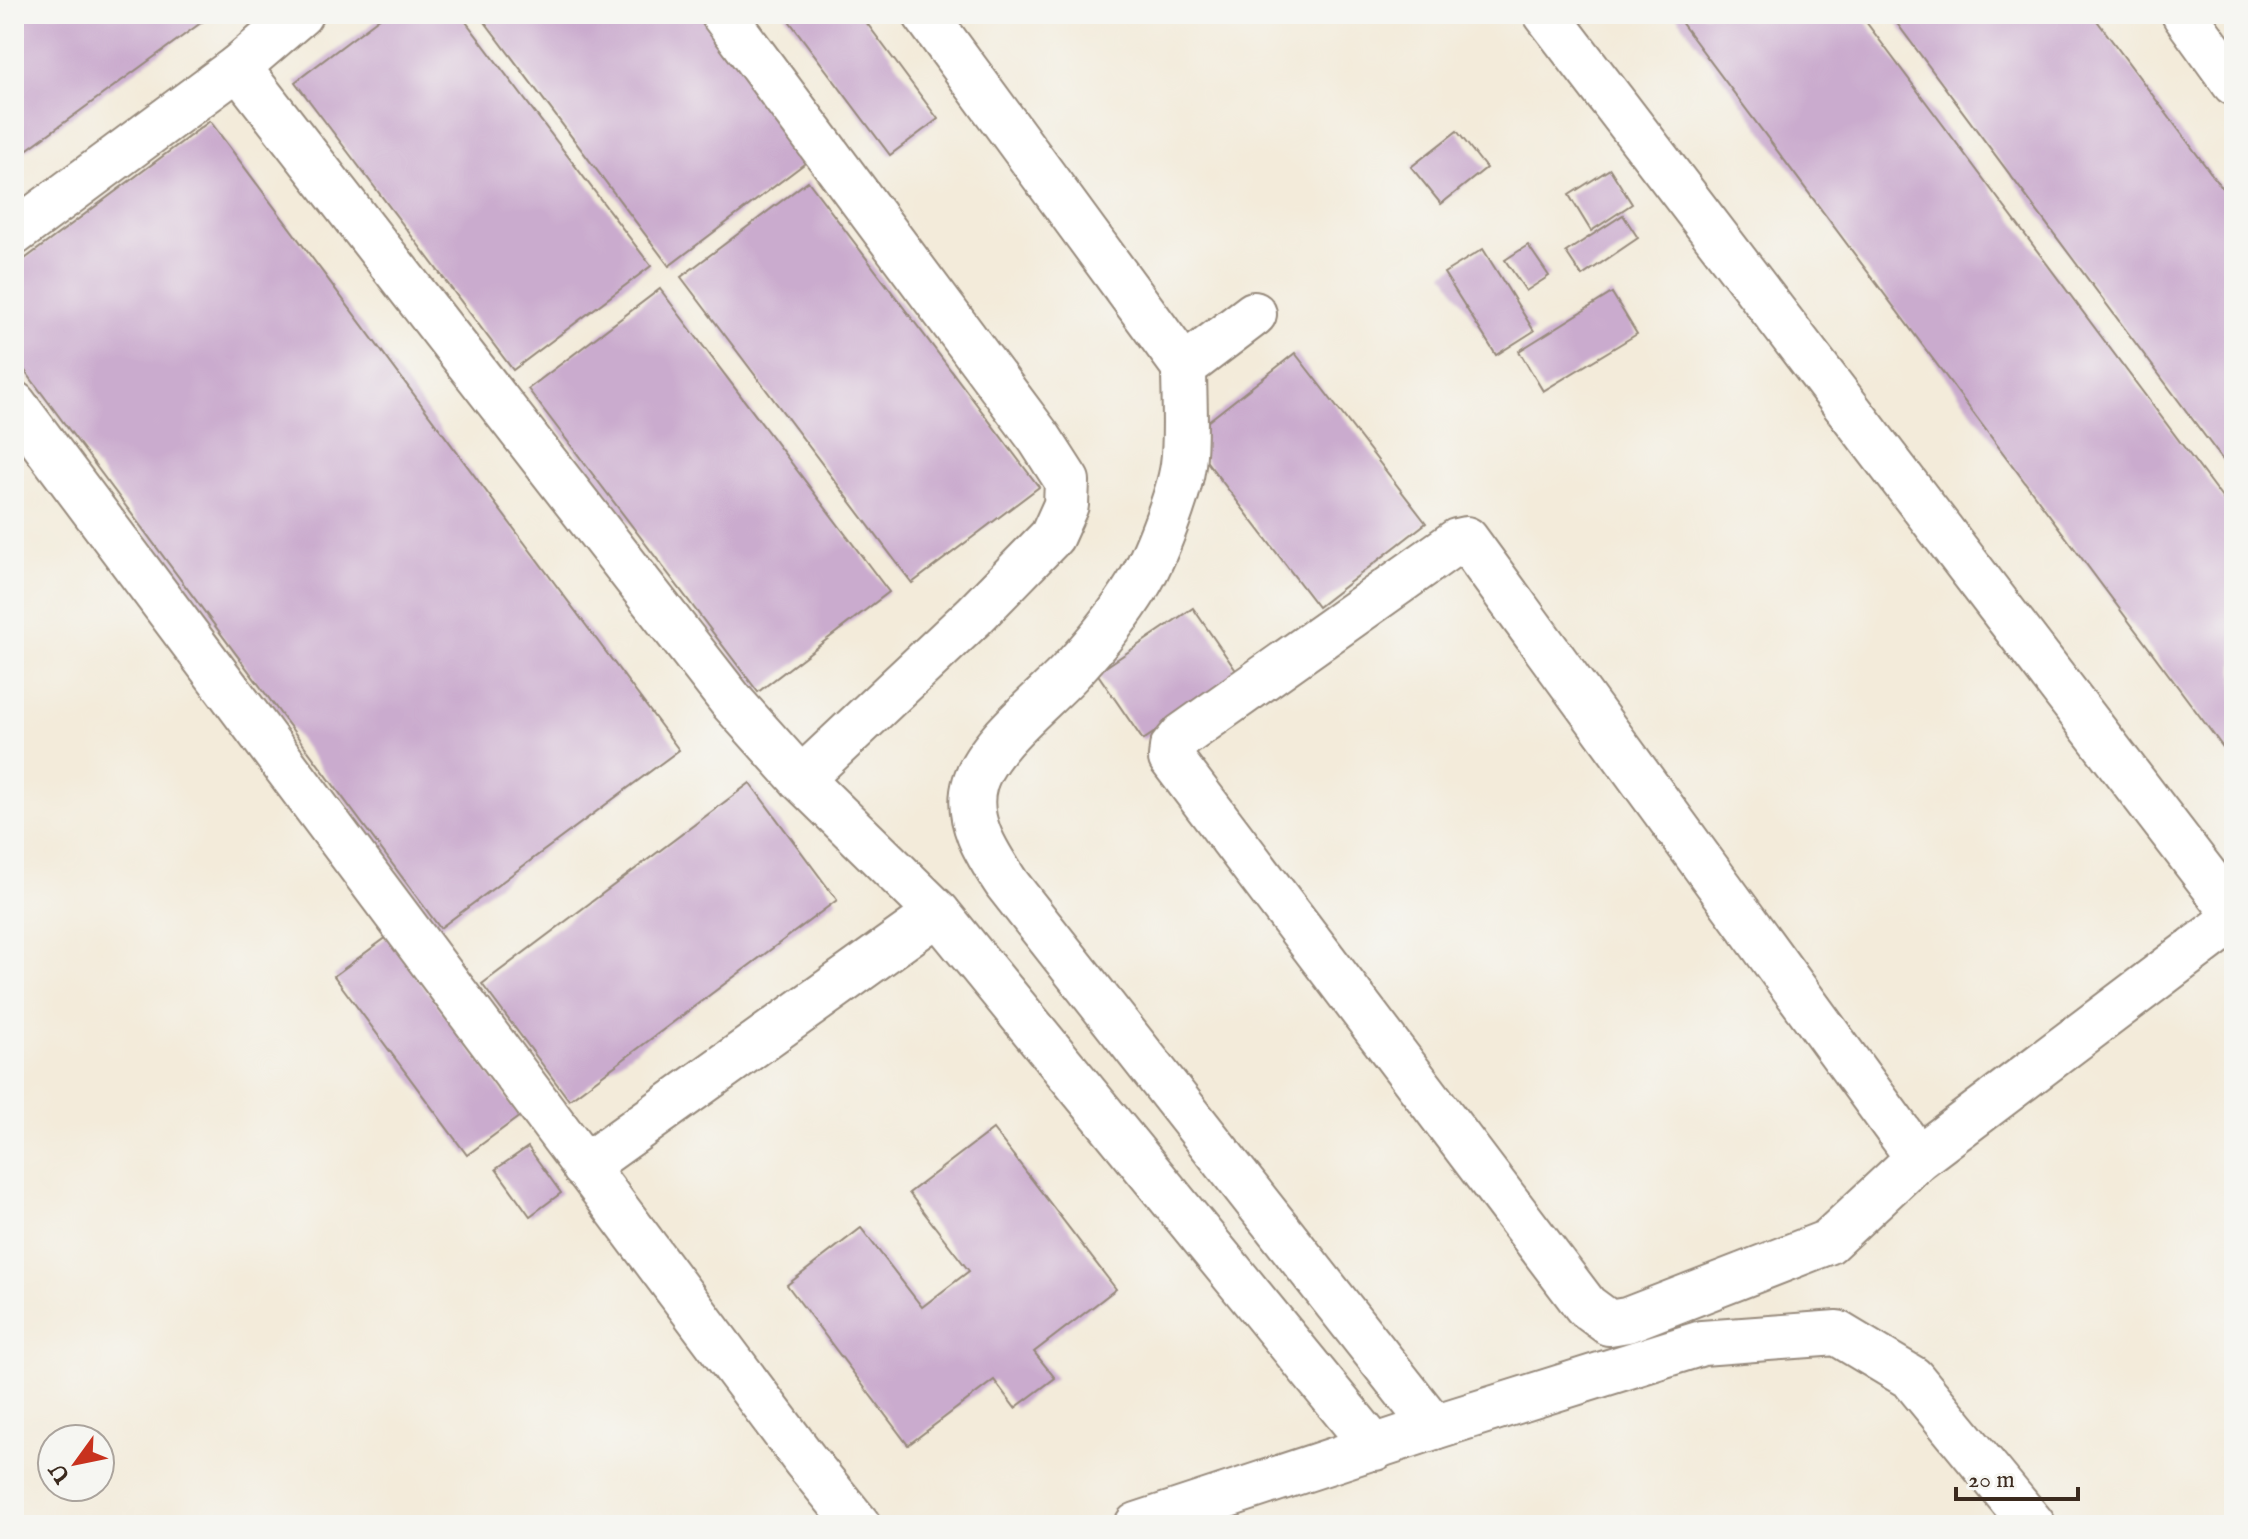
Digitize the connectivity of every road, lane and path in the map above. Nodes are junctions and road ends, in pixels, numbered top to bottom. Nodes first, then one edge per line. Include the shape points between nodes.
1 (300, 14) edge
2 (723, 14) edge
3 (925, 14) edge
4 (1546, 14) edge
5 (2184, 14) edge
6 (238, 67) junction
7 (2234, 83) edge
8 (14, 233) edge
9 (1254, 314) dead end
10 (1184, 367) junction
11 (14, 404) edge
12 (801, 779) junction
13 (938, 913) junction
14 (2234, 916) edge
15 (1918, 1158) junction
16 (584, 1167) junction
17 (1434, 1427) junction
18 (1375, 1448) junction
19 (858, 1525) edge
20 (1137, 1525) edge
21 (2033, 1525) edge

1 - 6 lane
2 - 12 lane via 1067,481 1066,505 1052,536
3 - 10 lane
4 - 14 lane
5 - 7 lane
6 - 8 lane
6 - 12 lane via 732,702
9 - 10 lane
10 - 17 lane via 1183,467 1164,529 1139,583 1107,628 998,744 975,782 973,810 981,844 1007,884
11 - 16 lane
12 - 13 lane
13 - 16 lane
13 - 18 lane
14 - 15 lane
15 - 15 lane via 1828,1242 1609,1323 1576,1293 1171,758 1172,748 1466,539
16 - 19 lane
17 - 18 lane
17 - 21 lane via 1702,1343 1837,1333 1912,1378
18 - 20 lane

